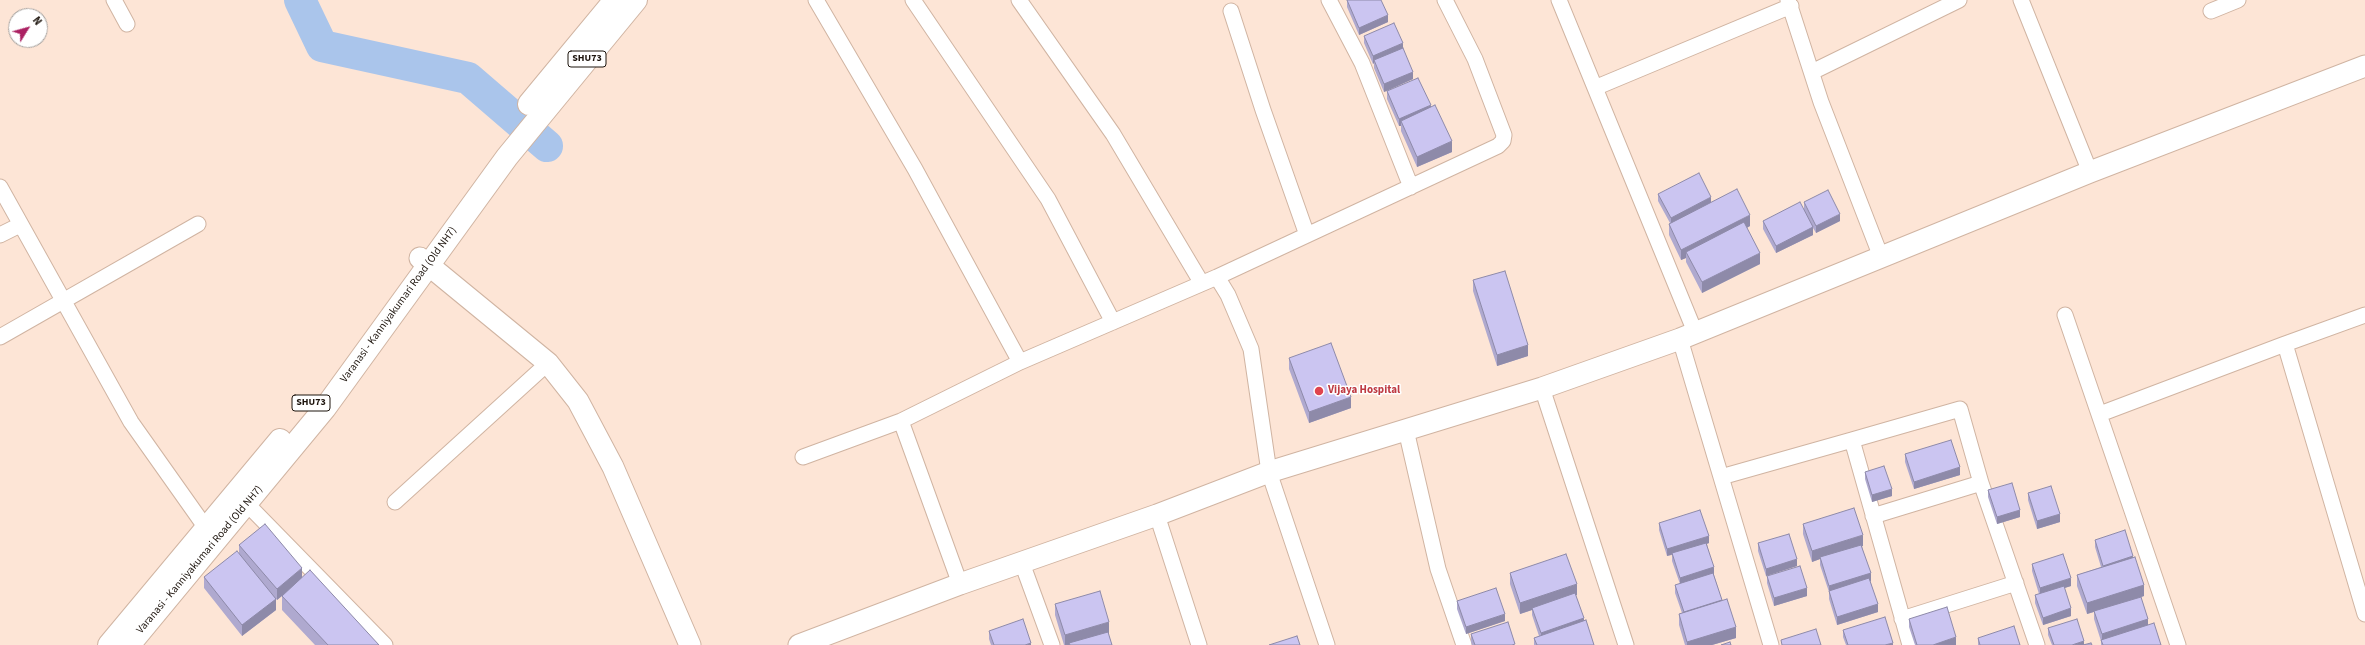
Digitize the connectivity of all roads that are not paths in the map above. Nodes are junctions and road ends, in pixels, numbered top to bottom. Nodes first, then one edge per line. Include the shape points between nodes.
1 (114, 0) edge
2 (615, 0) edge
3 (636, 0) edge
4 (816, 0) edge
5 (913, 0) edge
6 (1019, 0) edge
7 (1329, 0) edge
8 (1445, 0) edge
9 (1559, 0) edge
10 (1959, 0) edge
11 (2021, 0) edge
12 (2238, 0) edge
13 (1789, 3) edge
14 (1231, 10) dead end
15 (2211, 11) dead end
16 (127, 24) dead end
17 (2365, 66) edge
18 (1812, 72) junction
19 (1597, 87) junction
20 (531, 113) junction
21 (2090, 172) junction
22 (1411, 187) junction
23 (0, 188) edge
24 (198, 224) dead end
25 (20, 225) junction
26 (0, 235) edge
27 (1307, 235) junction
28 (1881, 257) junction
29 (424, 261) junction
30 (1217, 277) junction
31 (1201, 282) junction
32 (63, 302) junction
33 (2065, 315) dead end
34 (2365, 315) edge
35 (1113, 322) junction
36 (1687, 336) junction
37 (0, 337) edge
38 (2285, 344) junction
39 (1020, 362) junction
40 (548, 363) junction
41 (1542, 388) junction
42 (2100, 414) junction
43 (901, 421) junction
44 (1406, 430) junction
45 (1852, 440) junction
46 (803, 458) dead end
47 (1268, 472) junction
48 (1721, 477) junction
49 (1981, 483) junction
50 (395, 502) dead end
51 (247, 504) junction
52 (1158, 515) junction
53 (1873, 516) junction
54 (206, 528) junction
55 (1022, 563) junction
56 (2016, 583) junction
57 (960, 584) junction
58 (2365, 614) edge
59 (1902, 618) junction
60 (109, 645) edge
61 (129, 645) edge
62 (385, 645) edge
63 (690, 645) edge
64 (800, 645) edge
65 (1052, 645) edge
66 (1199, 645) edge
67 (1327, 645) edge
68 (1464, 645) edge
69 (1626, 645) edge
70 (1771, 645) edge
71 (1910, 645) edge
72 (2037, 645) edge
73 (2178, 645) edge

1 - 16 street
2 - 20 main road, Varanasi - Kanniyakumari Road (Old NH7) / SHU73
3 - 20 main road, Varanasi - Kanniyakumari Road (Old NH7) / SHU73
4 - 39 street via 915,169
5 - 35 street via 1048,199
6 - 31 street via 1113,134
7 - 22 street via 1362,63
8 - 22 street via 1475,58 1504,136 1498,146
9 - 19 street
10 - 18 street
11 - 21 street
12 - 15 street
13 - 18 street
13 - 19 street
14 - 27 street
17 - 21 street
18 - 28 street
19 - 36 street
20 - 29 main road, Varanasi - Kanniyakumari Road (Old NH7) / SHU73
21 - 28 street
22 - 27 street
23 - 25 street
24 - 32 street
25 - 26 street
25 - 32 street
27 - 30 street
28 - 36 street
29 - 40 street
29 - 51 main road, Varanasi - Kanniyakumari Road (Old NH7) / SHU73 via 325,408
29 - 54 main road, Varanasi - Kanniyakumari Road (Old NH7) / SHU73
30 - 31 street
30 - 47 street via 1251,349
31 - 35 street
32 - 37 street
32 - 54 street via 131,422
33 - 42 street
34 - 38 street
35 - 39 street
36 - 41 street
36 - 48 street
38 - 42 street
38 - 58 street
39 - 43 street
40 - 50 street
40 - 63 street via 578,401 613,467
41 - 44 street
41 - 69 street
42 - 73 street
43 - 46 street
43 - 57 street
44 - 47 street
44 - 68 street via 1438,569
45 - 48 street
45 - 49 street via 1960,409
45 - 53 street
47 - 52 street
47 - 67 street
48 - 70 street
49 - 53 street
49 - 56 street
51 - 61 main road, Varanasi - Kanniyakumari Road (Old NH7) / SHU73
51 - 62 street
52 - 55 street
52 - 66 street
53 - 59 street
54 - 60 main road, Varanasi - Kanniyakumari Road (Old NH7) / SHU73
55 - 57 street
55 - 65 street
56 - 59 street
56 - 72 street
57 - 64 street
59 - 71 street

